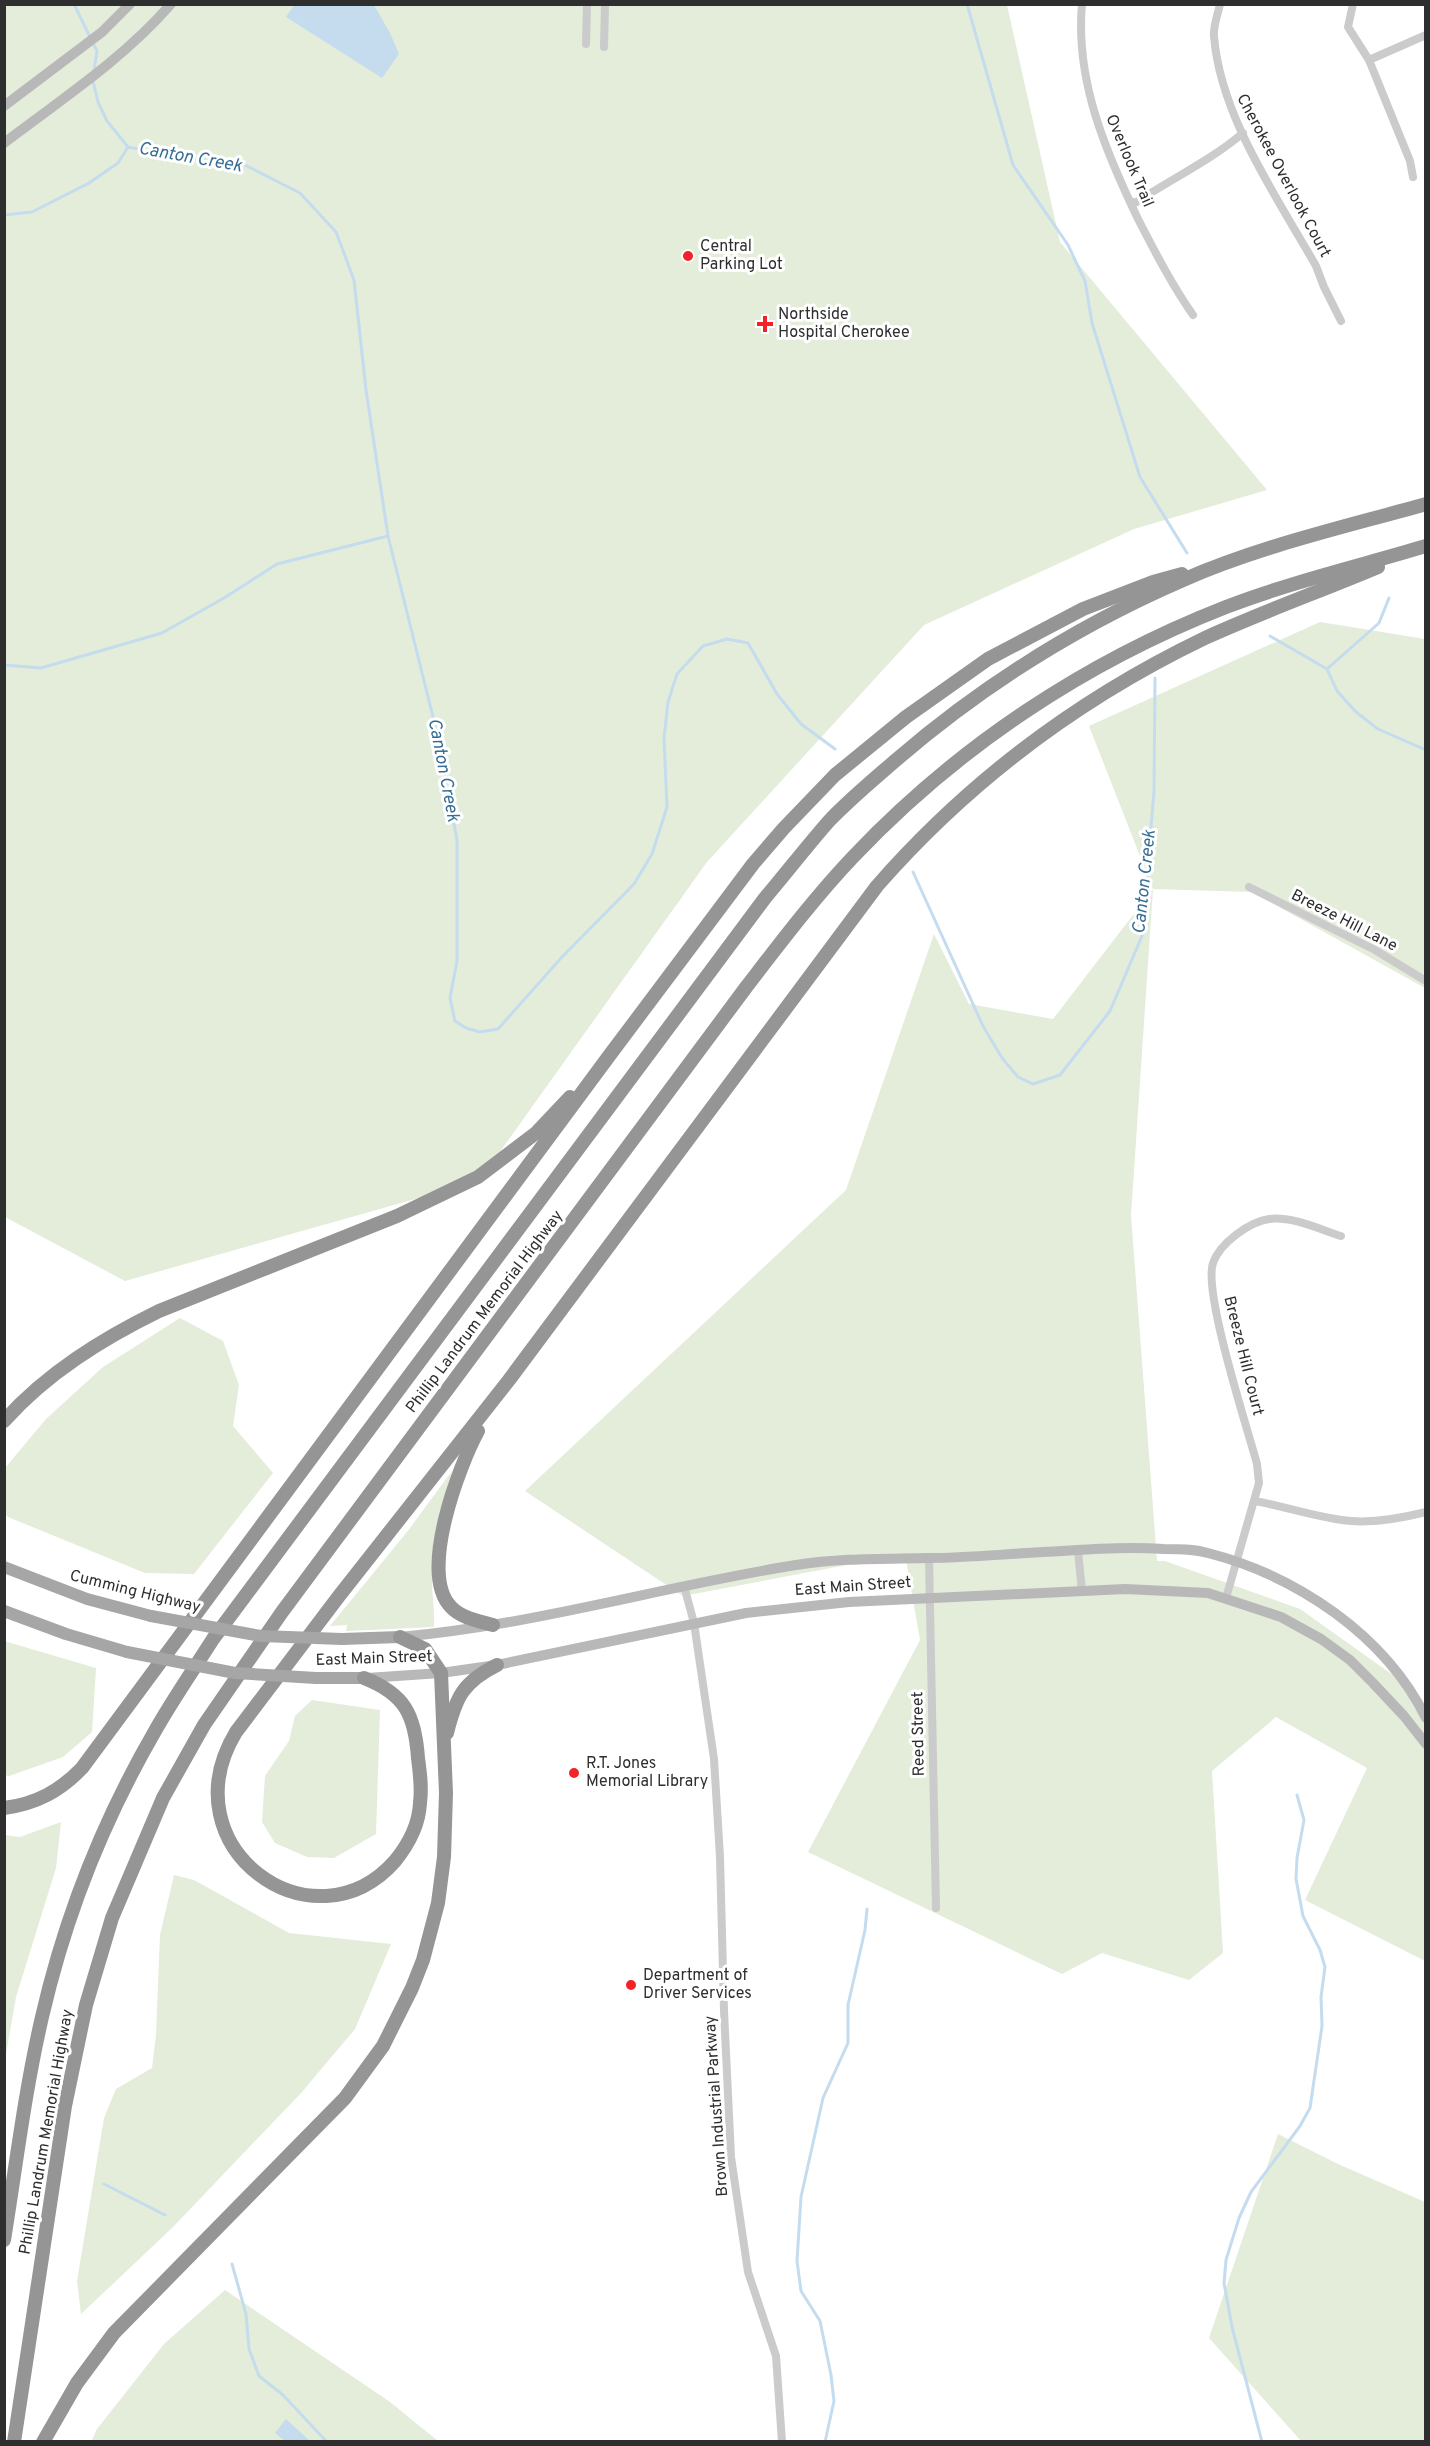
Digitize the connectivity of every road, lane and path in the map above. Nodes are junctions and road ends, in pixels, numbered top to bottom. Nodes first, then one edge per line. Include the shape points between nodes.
1 (130, 4) edge
2 (171, 4) edge
3 (587, 4) edge
4 (605, 4) edge
5 (1082, 4) edge
6 (1220, 4) edge
7 (1353, 4) edge
8 (1425, 35) edge
9 (586, 44) dead end
10 (604, 47) dead end
11 (1369, 60) junction
12 (4, 106) edge
13 (1243, 133) junction
14 (4, 143) edge
15 (1413, 177) dead end
16 (1130, 201) junction
17 (1193, 315) dead end
18 (1341, 321) dead end
19 (1425, 504) edge
20 (1425, 547) edge
21 (1265, 551) junction
22 (1249, 887) dead end
23 (1425, 981) edge
24 (609, 1056) junction
25 (1341, 1236) dead end
26 (509, 1380) junction
27 (4, 1421) edge
28 (1255, 1501) junction
29 (1425, 1512) edge
30 (1078, 1551) junction
31 (929, 1558) junction
32 (1237, 1563) junction
33 (4, 1567) edge
34 (684, 1586) junction
35 (1083, 1591) junction
36 (929, 1598) junction
37 (1226, 1598) junction
38 (4, 1611) edge
39 (694, 1623) junction
40 (493, 1625) junction
41 (261, 1636) joint
42 (400, 1637) junction
43 (497, 1665) junction
44 (441, 1673) junction
45 (364, 1678) junction
46 (1425, 1718) edge
47 (1425, 1744) edge
48 (444, 1747) junction
49 (4, 1809) edge
50 (936, 1908) dead end
51 (4, 2240) edge
52 (14, 2442) edge
53 (43, 2442) edge
54 (782, 2442) edge

1 - 12 main road via 85,45
2 - 14 main road via 109,65
3 - 9 street
4 - 10 street
5 - 16 street, Overlook Trail via 1082,46 1091,104
6 - 13 street, Cherokee Overlook Court via 1213,34 1219,72
7 - 11 street via 1348,27
8 - 11 street
11 - 15 street
13 - 16 street via 1221,152 1135,203
13 - 18 street, Cherokee Overlook Court via 1316,266
16 - 17 street, Overlook Trail via 1177,293
19 - 21 highway, Phillip Landrum Memorial Highway
20 - 26 highway via 1241,622 1158,662 1052,728 971,791 877,886
20 - 52 highway, Phillip Landrum Memorial Highway via 1304,580 1226,607 1115,658 1036,705 955,762 885,825 803,915 747,986 282,1612 204,1725 163,1798 111,1918 86,2005 63,2117
21 - 24 highway via 1153,582 1083,609 988,659 906,717 835,775 776,837
21 - 51 highway, Phillip Landrum Memorial Highway via 1185,579 1091,625 1006,676 948,718 830,821 731,941 213,1639 155,1730 106,1827 56,1965 42,2017
22 - 23 street, Breeze Hill Lane via 1375,950
24 - 27 highway via 536,1133 478,1177 397,1216 126,1327 44,1383
24 - 49 highway via 82,1768 54,1793
25 - 28 street, Breeze Hill Court via 1294,1221 1269,1220 1247,1228 1229,1241 1212,1264 1218,1320 1257,1464 1259,1483
26 - 40 highway via 464,1460 450,1498 440,1556 442,1593 451,1607 465,1617
26 - 45 highway via 339,1596 244,1721 223,1756 217,1783 227,1837 246,1864 270,1883 318,1895 351,1890 381,1875 411,1837 421,1783 415,1726 398,1698
28 - 29 street via 1354,1521 1400,1519
28 - 32 street, Breeze Hill Court
30 - 31 main road, East Main Street
30 - 32 main road, East Main Street via 1119,1546 1188,1550
30 - 35 street
31 - 34 main road, East Main Street via 798,1565
31 - 36 street, Reed Street
32 - 37 street, Breeze Hill Court
32 - 46 main road, East Main Street via 1300,1592 1357,1630 1392,1664
33 - 41 main road, Cumming Highway, bridge via 78,1596 151,1616
34 - 39 street, Brown Industrial Parkway
34 - 40 main road, East Main Street
35 - 36 main road, East Main Street
35 - 37 main road, East Main Street via 1125,1589
36 - 39 main road, East Main Street via 849,1602
36 - 50 street, Reed Street
37 - 47 main road, East Main Street via 1281,1617 1350,1660
38 - 45 main road, East Main Street, bridge via 127,1652 235,1674
39 - 43 main road, East Main Street
39 - 54 street, Brown Industrial Parkway via 714,1759 731,2157 748,2272 776,2356
40 - 42 main road, East Main Street
41 - 42 main road, East Main Street, bridge
42 - 44 highway via 425,1649
43 - 44 main road, East Main Street
43 - 48 highway via 464,1689
44 - 45 main road, East Main Street
44 - 48 highway
48 - 53 highway via 446,1829 438,1904 423,1960 392,2031 362,2077 326,2119 114,2333 77,2383

